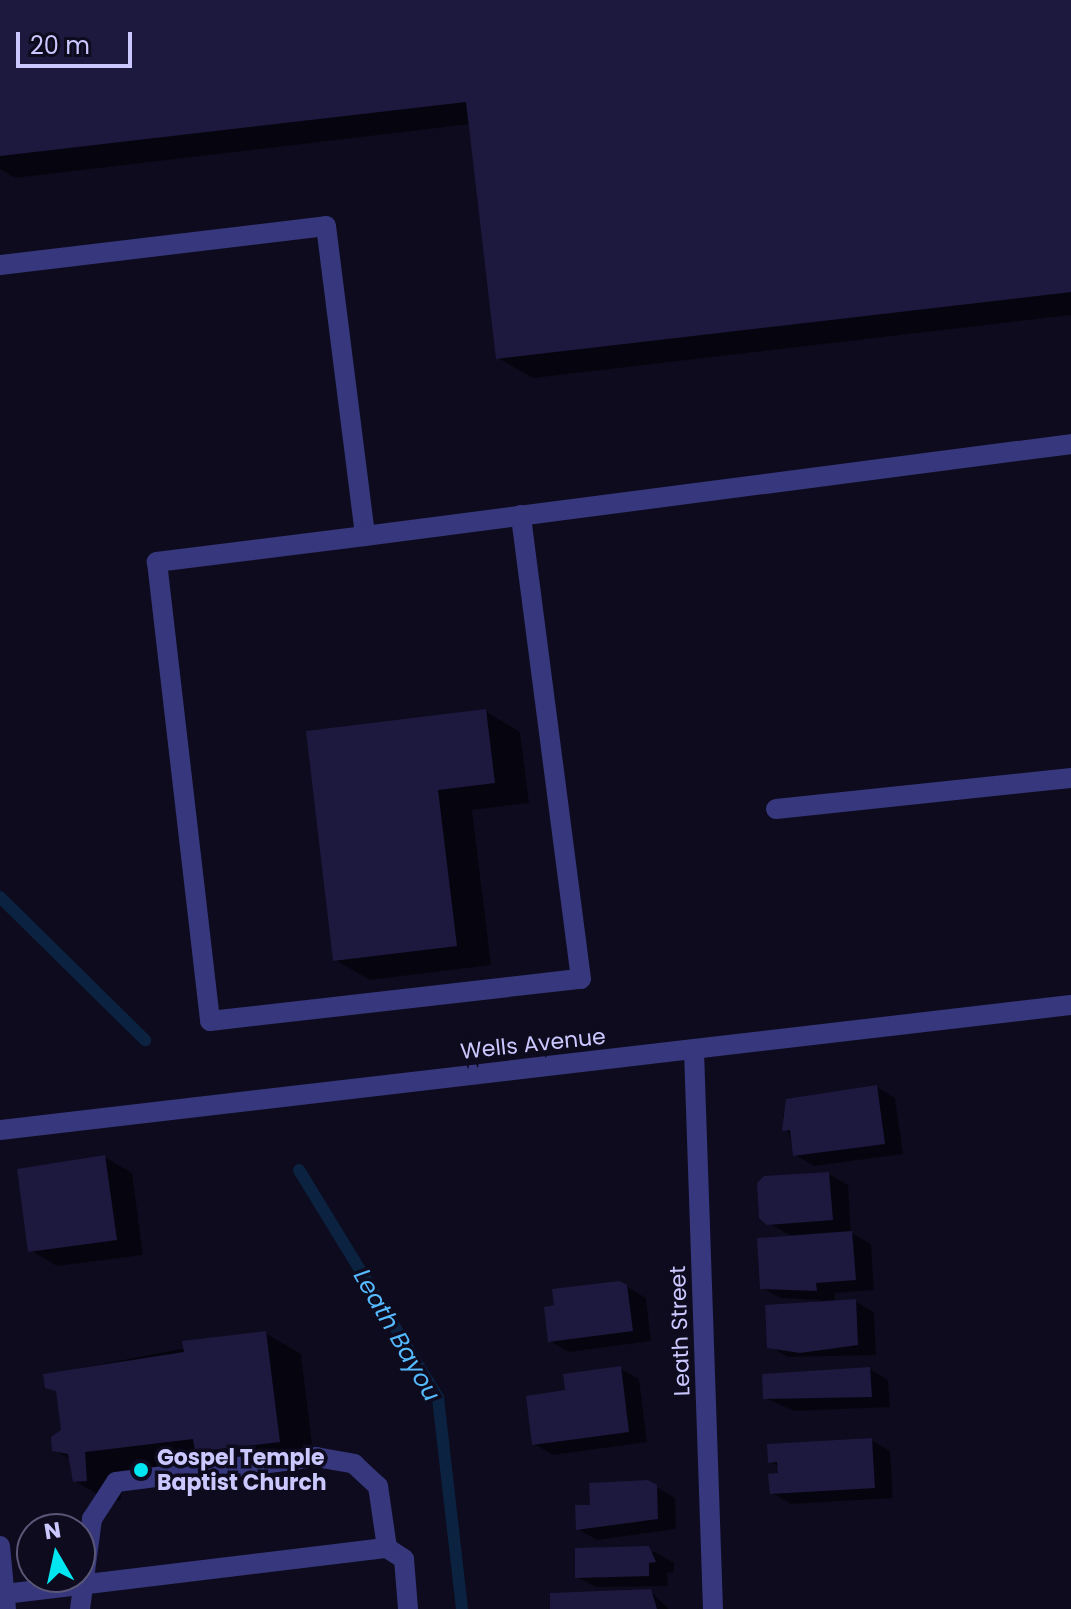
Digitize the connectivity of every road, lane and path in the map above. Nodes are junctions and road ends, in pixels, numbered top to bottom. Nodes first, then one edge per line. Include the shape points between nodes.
1 (0, 265) edge
2 (1071, 444) edge
3 (521, 515) junction
4 (365, 536) junction
5 (1071, 778) edge
6 (776, 809) dead end
7 (1071, 1005) edge
8 (694, 1051) junction
9 (0, 1130) edge
10 (0, 1546) edge
11 (387, 1548) junction
12 (79, 1599) edge
13 (6, 1601) edge
14 (408, 1609) edge
15 (713, 1609) edge

1 - 4 street via 326,226
2 - 3 street
3 - 4 street
3 - 4 street via 581,979 210,1021 157,562
5 - 6 street
7 - 8 street, Wells Avenue
8 - 9 street, Wells Avenue
8 - 15 street, Leath Street
10 - 13 street
11 - 12 street
11 - 12 street via 378,1486 354,1464 316,1457 196,1467 116,1482 92,1519
11 - 14 street via 404,1559
12 - 13 street

